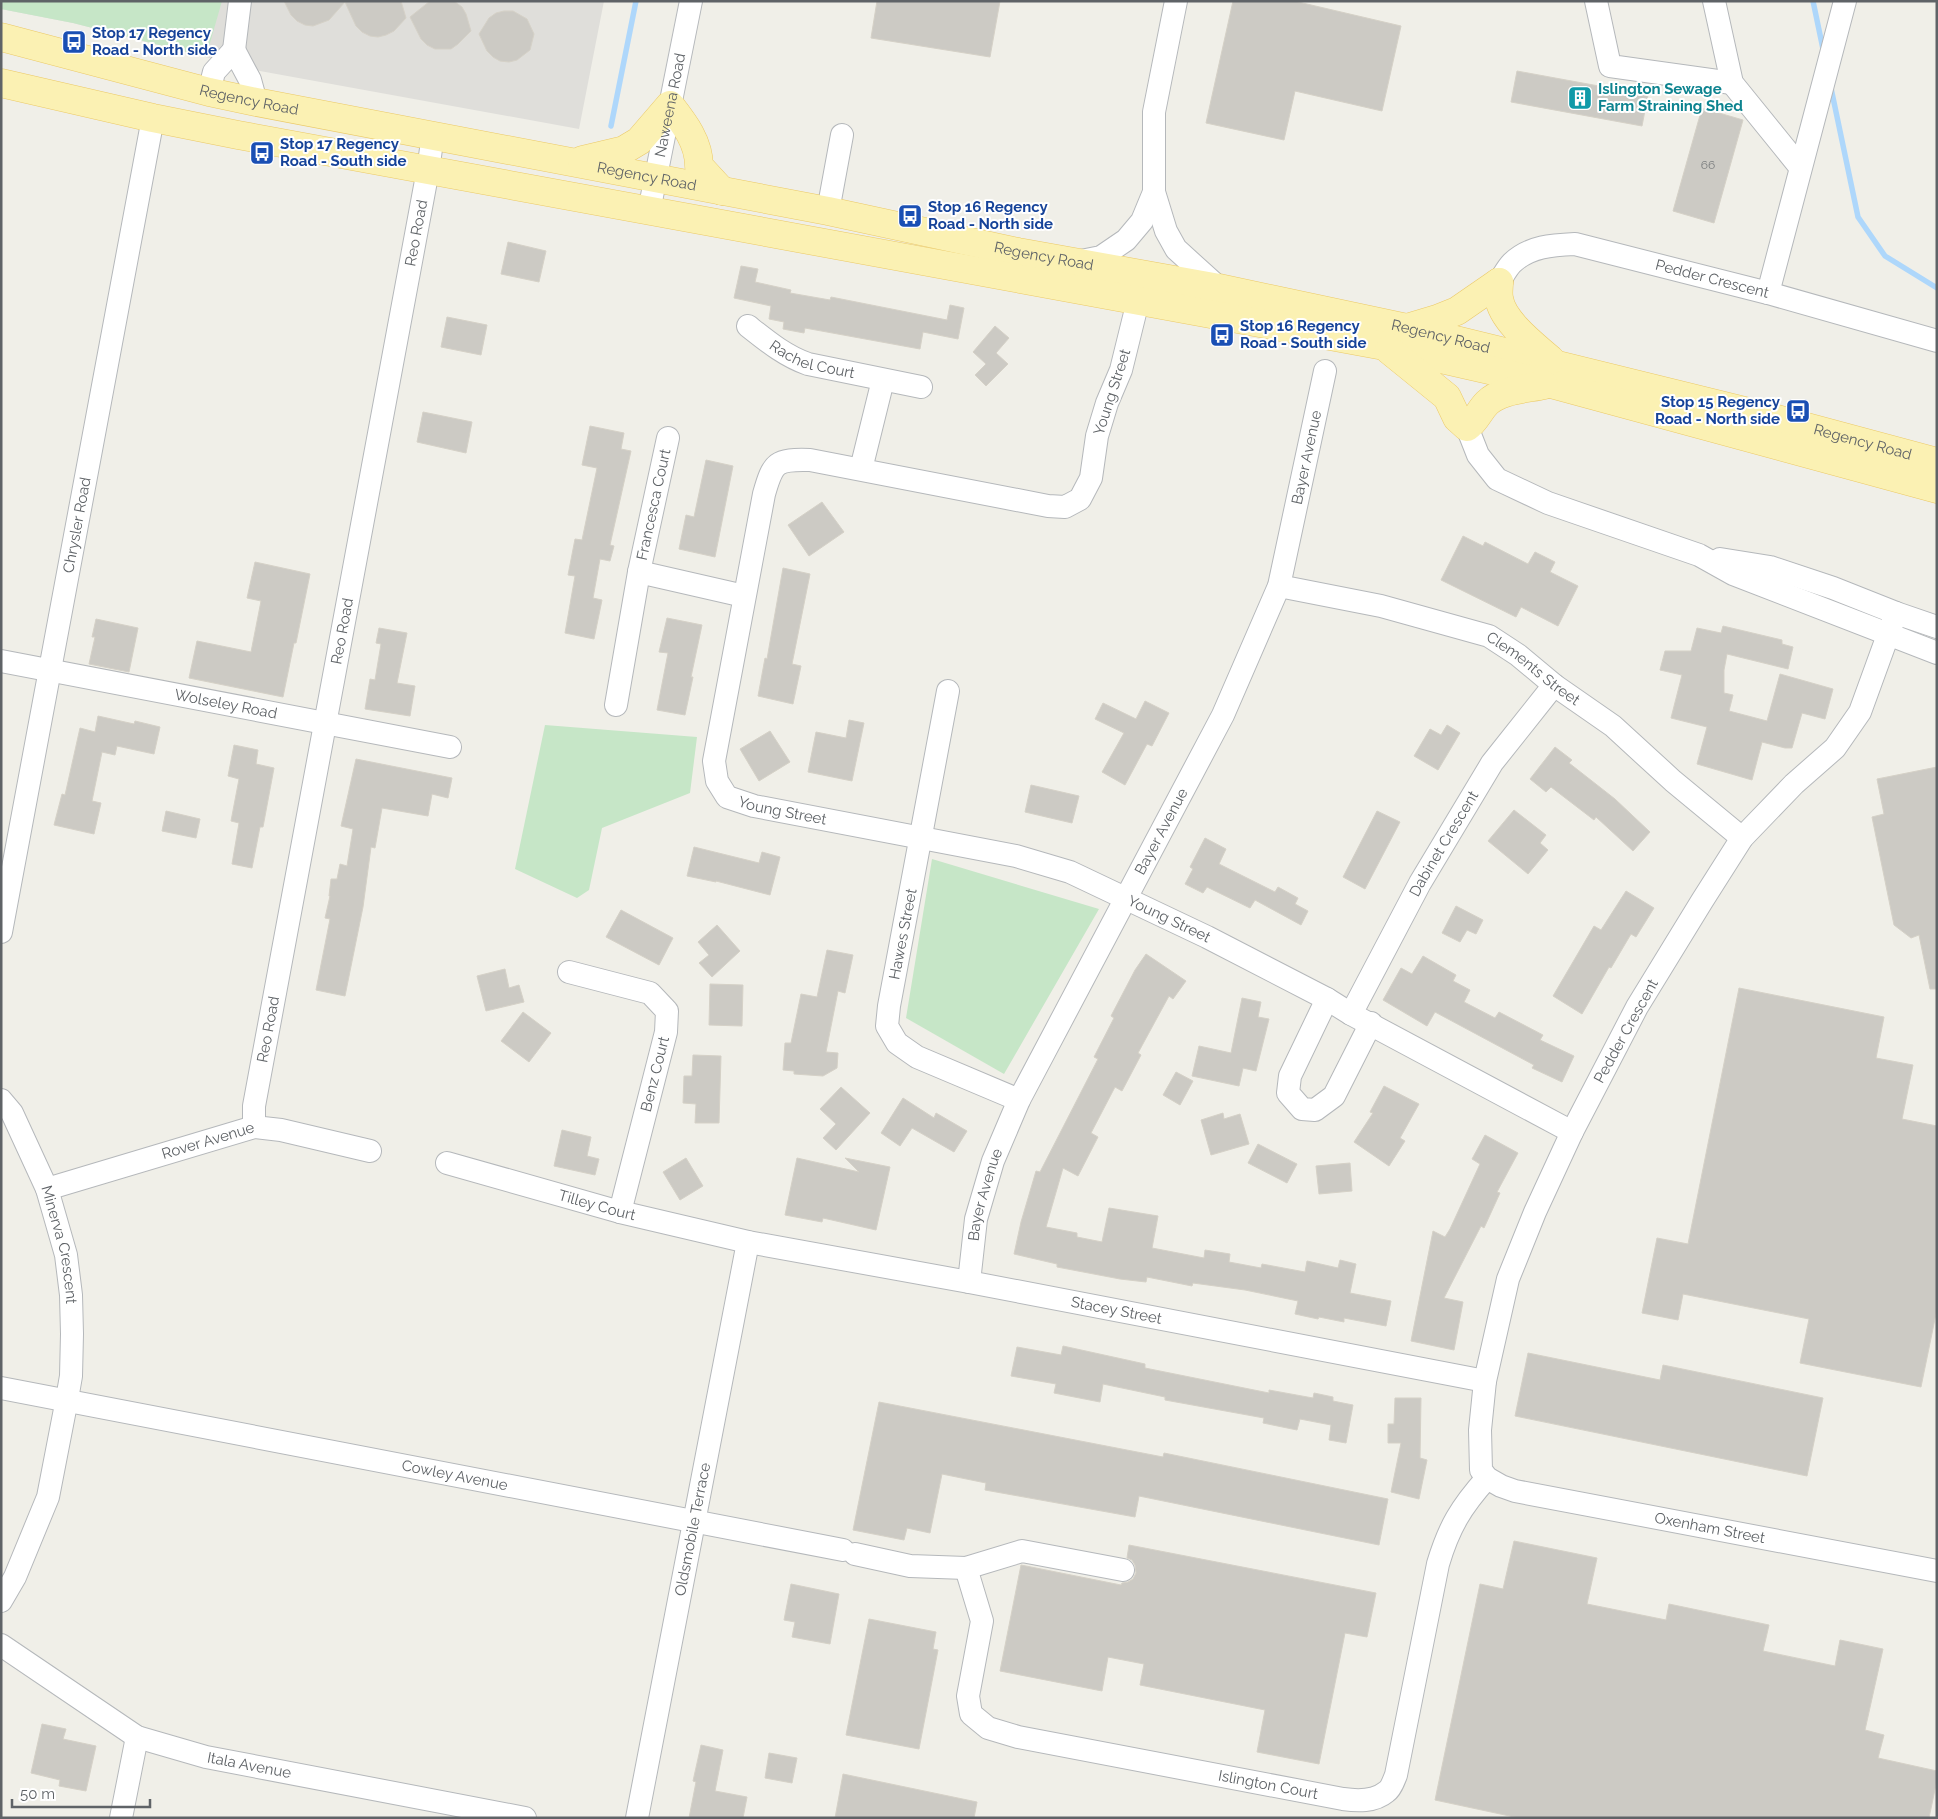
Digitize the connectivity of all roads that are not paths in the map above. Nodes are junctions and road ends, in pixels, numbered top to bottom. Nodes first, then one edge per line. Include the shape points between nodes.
1 (240, 1) edge
2 (691, 1) edge
3 (1176, 1) edge
4 (1596, 1) edge
5 (1714, 1) edge
6 (1845, 1) edge
7 (1, 37) edge
8 (234, 50) junction
9 (1, 83) edge
10 (1732, 83) junction
11 (209, 92) junction
12 (256, 102) junction
13 (670, 105) junction
14 (153, 118) junction
15 (238, 135) junction
16 (433, 135) junction
17 (842, 135) dead end
18 (573, 162) junction
19 (1800, 167) junction
20 (428, 170) junction
21 (655, 178) junction
22 (722, 191) junction
23 (1154, 192) junction
24 (649, 211) junction
25 (828, 211) junction
26 (823, 243) junction
27 (1074, 262) junction
28 (1498, 282) junction
29 (1140, 288) junction
30 (1220, 288) junction
31 (1768, 293) junction
32 (748, 326) dead end
33 (1407, 328) junction
34 (1937, 342) edge
35 (1384, 346) junction
36 (1325, 371) dead end
37 (1552, 373) junction
38 (883, 380) junction
39 (921, 387) dead end
40 (1467, 427) junction
41 (668, 438) dead end
42 (1937, 462) edge
43 (861, 469) junction
44 (1937, 489) edge
45 (1699, 555) junction
46 (639, 572) junction
47 (1279, 586) junction
48 (744, 596) junction
49 (1896, 613) junction
50 (1937, 627) edge
51 (1888, 635) junction
52 (1937, 653) edge
53 (1, 661) edge
54 (50, 670) junction
55 (1554, 685) junction
56 (948, 691) dead end
57 (616, 705) dead end
58 (325, 723) junction
59 (450, 747) dead end
60 (921, 838) junction
61 (1742, 838) junction
62 (1127, 898) junction
63 (1, 932) edge
64 (569, 972) dead end
65 (1327, 999) junction
66 (1351, 1014) junction
67 (1371, 1023) junction
68 (1, 1100) edge
69 (1018, 1100) junction
70 (254, 1127) junction
71 (1572, 1132) junction
72 (370, 1151) dead end
73 (447, 1163) dead end
74 (47, 1189) junction
75 (620, 1212) junction
76 (748, 1242) junction
77 (969, 1282) junction
78 (1485, 1381) junction
79 (1, 1388) edge
80 (68, 1399) junction
81 (1487, 1478) junction
82 (695, 1521) junction
83 (966, 1568) junction
84 (1123, 1570) dead end
85 (1937, 1571) edge
86 (1, 1601) edge
87 (1, 1645) edge
88 (137, 1737) junction
89 (121, 1818) edge
90 (525, 1818) edge
91 (637, 1818) edge

1 - 8 street
2 - 13 street, Naweena Road
3 - 23 street via 1154,112
4 - 10 street via 1610,66
5 - 10 street
6 - 19 street
7 - 11 main road, Regency Road
8 - 11 street via 214,72
8 - 12 street via 250,80
9 - 14 main road, Regency Road
10 - 19 street
11 - 12 main road, Regency Road
11 - 15 main road
12 - 16 main road, Regency Road
13 - 18 main road via 639,141 624,150
13 - 21 street, Naweena Road
13 - 22 main road via 690,131 699,166
14 - 15 main road, Regency Road
14 - 54 street, Chrysler Road
15 - 20 main road, Regency Road
16 - 18 main road, Regency Road
16 - 20 street, Reo Road
17 - 25 street
18 - 21 main road, Regency Road
19 - 31 street
20 - 24 main road, Regency Road
20 - 58 street, Reo Road
21 - 22 main road, Regency Road
21 - 24 street, Naweena Road
22 - 25 main road, Regency Road
23 - 27 street via 1142,221 1126,240 1101,257
23 - 30 street via 1166,231 1176,249
24 - 26 main road, Regency Road
25 - 26 main road
25 - 27 main road, Regency Road
26 - 29 main road, Regency Road
27 - 29 main road, Regency Road
28 - 31 street, Pedder Crescent via 1512,263 1534,249 1576,244
28 - 33 main road via 1457,311
28 - 37 main road via 1498,299 1506,316
29 - 30 main road, Regency Road
29 - 35 main road, Regency Road
29 - 43 street, Young Street via 1121,370 1096,436 1091,478 1080,499 1065,507 1048,506
30 - 33 main road, Regency Road
31 - 34 street, Pedder Crescent
32 - 38 street, Rachel Court via 794,359
33 - 37 main road, Regency Road
35 - 37 main road, Regency Road
35 - 40 main road via 1447,397 1457,418
36 - 47 street, Bayer Avenue
37 - 40 main road via 1494,398
37 - 42 main road, Regency Road via 1781,420
37 - 44 main road, Regency Road
38 - 39 street, Rachel Court
38 - 43 street
40 - 45 street via 1478,455 1497,479 1548,503
41 - 46 street, Francesca Court
43 - 48 street, Young Street via 786,459 771,470
45 - 49 street via 1770,567
45 - 51 street via 1733,574
46 - 48 street, Francesca Court
46 - 57 street, Francesca Court
47 - 55 street, Clements Street via 1381,606 1489,636
47 - 62 street, Bayer Avenue via 1222,716
48 - 60 street, Young Street via 714,761 717,781 727,797 754,806
49 - 50 street
49 - 51 street, Pedder Crescent
51 - 52 street
51 - 61 street, Pedder Crescent via 1860,712 1835,748 1794,784
53 - 54 street, Wolseley Road
54 - 58 street, Wolseley Road
54 - 63 street, Chrysler Road
55 - 61 street, Clements Street via 1612,726
55 - 66 street, Dabinet Crescent via 1492,763 1420,883
56 - 60 street, Hawes Street
58 - 59 street, Wolseley Road
58 - 70 street, Reo Road via 254,1106
60 - 62 street, Young Street via 1016,856 1061,869
60 - 69 street, Hawes Street via 888,1026 897,1043 917,1057
61 - 71 street, Pedder Crescent via 1637,1007
62 - 65 street, Young Street
62 - 69 street, Bayer Avenue
64 - 75 street, Benz Court via 650,994 667,1011 666,1032
65 - 66 street, Young Street
65 - 67 street via 1290,1076 1288,1093 1302,1109 1315,1110 1334,1096
66 - 67 street, Young Street
67 - 71 street, Young Street
68 - 74 street, Minerva Crescent via 12,1113
69 - 77 street, Bayer Avenue via 993,1161 976,1219
70 - 72 street, Rover Avenue via 281,1130
70 - 74 street, Rover Avenue
71 - 78 street, Pedder Crescent via 1534,1212 1508,1279
73 - 75 street, Tilley Court
74 - 80 street, Minerva Crescent via 66,1255 71,1295
75 - 76 street, Tilley Court
76 - 77 street, Stacey Street
76 - 82 street, Oldsmobile Terrace
77 - 78 street, Stacey Street
78 - 81 street, Pedder Crescent via 1480,1458 1481,1470
79 - 80 street, Cowley Avenue
80 - 82 street, Cowley Avenue
80 - 86 street, Minerva Crescent via 48,1497 15,1577
81 - 83 street, Islington Court via 1450,1529 1440,1555 1396,1775 1387,1792 1373,1799 1333,1798 1018,1737 988,1728 971,1714 968,1696 982,1621
81 - 85 street, Oxenham Street via 1515,1491
82 - 83 street, Cowley Avenue via 910,1566
82 - 91 street, Oldsmobile Terrace
83 - 84 street, Cowley Avenue via 1022,1551
87 - 88 street, Itala Avenue
88 - 89 street
88 - 90 street, Itala Avenue via 206,1757

